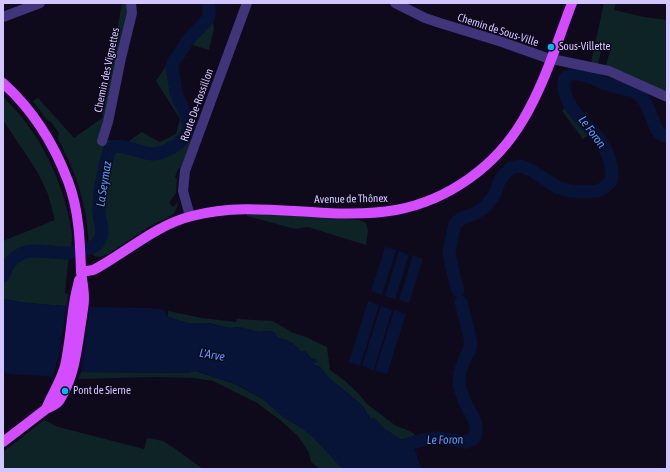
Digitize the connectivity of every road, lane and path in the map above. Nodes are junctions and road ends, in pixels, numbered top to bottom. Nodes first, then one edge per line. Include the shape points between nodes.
1 (40, 3) edge
2 (131, 3) edge
3 (247, 3) edge
4 (394, 3) edge
5 (572, 3) edge
6 (3, 17) edge
7 (551, 59) junction
8 (3, 83) edge
9 (667, 97) edge
10 (102, 141) dead end
11 (190, 216) junction
12 (81, 268) junction
13 (79, 298) junction
14 (49, 407) junction
15 (3, 442) edge

1 - 6 street
2 - 10 street, Chemin des Vignettes via 132,13
3 - 11 street, Route De-Rossillon via 185,171 183,191
4 - 7 street, Chemin de Sous-Ville via 425,18
5 - 7 main road, Avenue de Thônex
7 - 9 street, Chemin de Sous-Ville via 609,71
7 - 11 main road, Avenue de Thônex via 540,88 523,120 502,150 472,176 432,199 403,208 377,212 261,209
8 - 12 main road via 35,119 51,144 66,176 80,235
11 - 12 main road, Avenue de Thônex via 147,236 93,270
12 - 13 main road
13 - 14 main road via 62,376
13 - 14 main road via 77,349 73,369 60,400
14 - 15 main road

